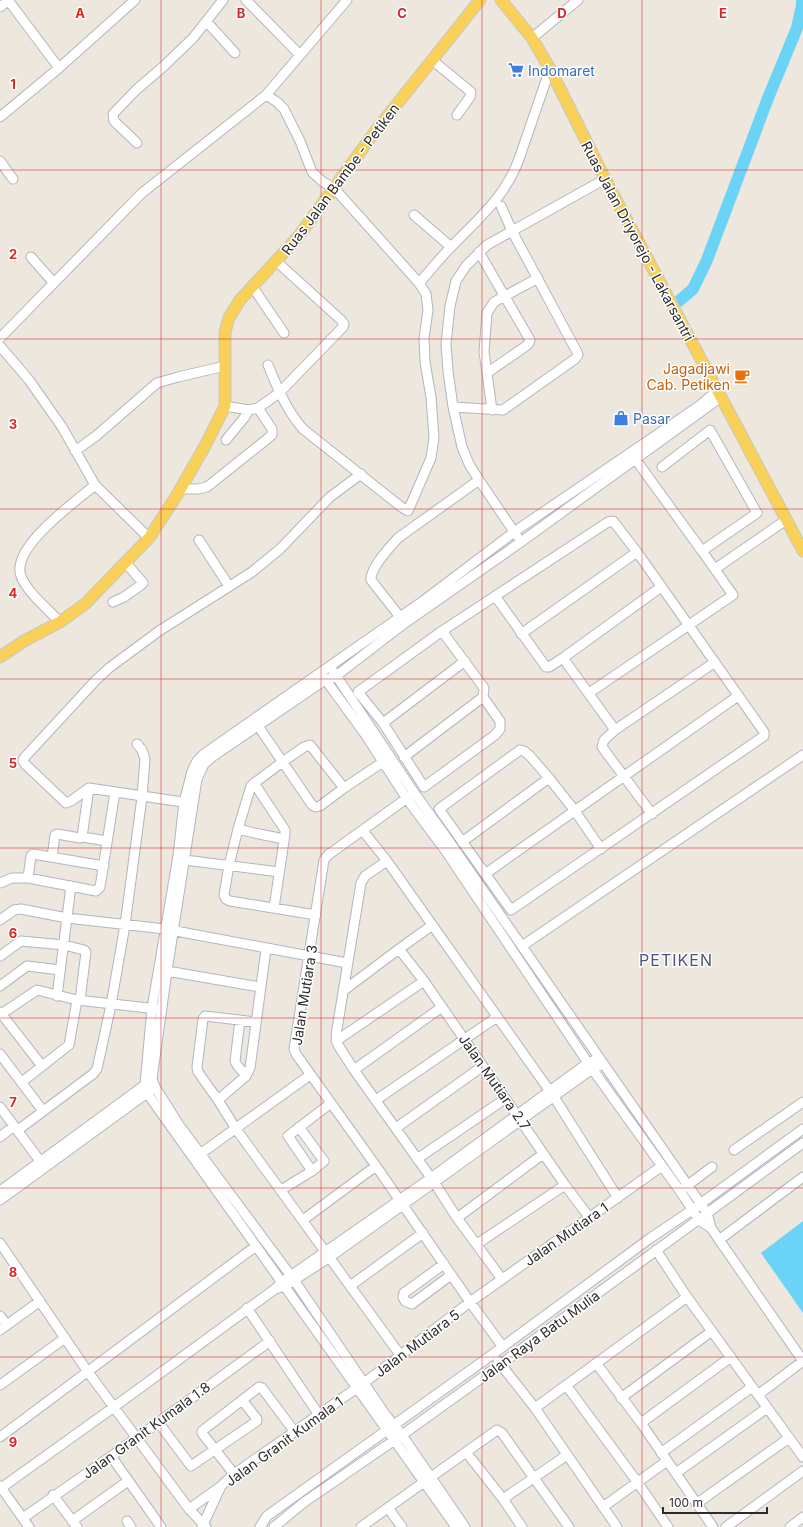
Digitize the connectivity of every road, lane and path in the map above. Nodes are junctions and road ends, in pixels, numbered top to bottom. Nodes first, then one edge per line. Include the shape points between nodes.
1 (8, 0) edge
2 (135, 0) edge
3 (223, 0) edge
4 (246, 0) edge
5 (347, 0) edge
6 (480, 0) edge
7 (501, 0) edge
8 (578, 0) edge
9 (0, 7) edge
10 (206, 21) junction
11 (532, 38) junction
12 (235, 52) dead end
13 (300, 55) junction
14 (432, 60) junction
15 (59, 68) junction
16 (550, 69) junction
17 (266, 95) junction
18 (457, 115) dead end
19 (0, 117) edge
20 (137, 143) dead end
21 (0, 161) edge
22 (13, 179) dead end
23 (605, 179) junction
24 (334, 188) junction
25 (501, 206) dead end
26 (414, 215) dead end
27 (512, 231) junction
28 (451, 246) junction
29 (479, 252) junction
30 (31, 257) dead end
31 (276, 261) junction
32 (538, 278) junction
33 (53, 282) junction
34 (419, 284) junction
35 (252, 286) junction
36 (505, 296) junction
37 (284, 333) dead end
38 (0, 338) edge
39 (0, 346) edge
40 (268, 365) dead end
41 (225, 366) junction
42 (487, 373) junction
43 (279, 393) junction
44 (719, 394) junction
45 (225, 406) junction
46 (453, 407) junction
47 (253, 409) junction
48 (492, 410) junction
49 (226, 440) dead end
50 (75, 451) junction
51 (636, 460) junction
52 (662, 467) dead end
53 (361, 474) junction
54 (479, 480) junction
55 (94, 485) junction
56 (180, 489) junction
57 (408, 511) junction
58 (786, 520) junction
59 (420, 521) junction
60 (514, 532) junction
61 (149, 538) junction
62 (199, 540) dead end
63 (521, 542) junction
64 (702, 551) junction
65 (803, 551) edge
66 (637, 552) junction
67 (126, 563) junction
68 (715, 569) junction
69 (229, 586) junction
70 (661, 587) junction
71 (494, 596) junction
72 (114, 602) dead end
73 (425, 603) junction
74 (402, 620) junction
75 (60, 622) junction
76 (689, 626) junction
77 (442, 631) junction
78 (521, 634) junction
79 (0, 657) edge
80 (563, 658) junction
81 (465, 661) junction
82 (715, 662) junction
83 (329, 666) junction
84 (323, 676) junction
85 (336, 676) junction
86 (590, 694) junction
87 (738, 696) junction
88 (483, 697) junction
89 (255, 722) junction
90 (382, 723) junction
91 (615, 730) junction
92 (137, 744) dead end
93 (803, 755) edge
94 (404, 757) junction
95 (284, 762) junction
96 (383, 762) junction
97 (624, 776) junction
98 (550, 778) junction
99 (254, 783) junction
100 (89, 788) junction
101 (344, 788) junction
102 (115, 792) junction
103 (415, 793) junction
104 (142, 797) junction
105 (407, 799) junction
106 (188, 803) junction
107 (575, 810) junction
108 (652, 814) junction
109 (238, 829) junction
110 (363, 830) junction
111 (82, 837) junction
112 (284, 839) junction
113 (107, 841) junction
114 (462, 842) junction
115 (601, 849) junction
116 (52, 857) junction
117 (181, 858) junction
118 (386, 861) junction
119 (229, 865) junction
120 (104, 866) junction
121 (279, 872) junction
122 (485, 874) junction
123 (28, 878) junction
124 (0, 883) edge
125 (71, 886) junction
126 (274, 908) junction
127 (316, 915) junction
128 (67, 918) junction
129 (0, 920) edge
130 (125, 925) junction
131 (431, 926) junction
132 (169, 930) junction
133 (64, 945) junction
134 (522, 946) junction
135 (266, 949) junction
136 (399, 949) junction
137 (0, 956) edge
138 (310, 956) junction
139 (347, 963) junction
140 (60, 970) junction
141 (167, 971) junction
142 (424, 981) junction
143 (0, 986) edge
144 (260, 987) junction
145 (343, 991) junction
146 (57, 996) junction
147 (78, 1000) junction
148 (111, 1005) junction
149 (442, 1007) junction
150 (157, 1009) junction
151 (0, 1014) edge
152 (497, 1018) junction
153 (240, 1020) junction
154 (256, 1022) junction
155 (465, 1039) junction
156 (336, 1041) junction
157 (0, 1054) edge
158 (601, 1061) junction
159 (42, 1066) junction
160 (483, 1066) junction
161 (590, 1066) junction
162 (354, 1070) junction
163 (310, 1075) junction
164 (246, 1076) junction
165 (22, 1082) junction
166 (154, 1083) junction
167 (146, 1089) junction
168 (552, 1094) junction
169 (505, 1099) junction
170 (218, 1100) junction
171 (376, 1100) junction
172 (803, 1102) edge
173 (331, 1103) junction
174 (0, 1107) edge
175 (43, 1111) junction
176 (519, 1118) junction
177 (298, 1127) junction
178 (16, 1128) junction
179 (396, 1128) junction
180 (236, 1129) junction
181 (803, 1129) edge
182 (0, 1137) edge
183 (803, 1143) edge
184 (734, 1150) dead end
185 (543, 1154) junction
186 (198, 1156) junction
187 (417, 1159) junction
188 (42, 1164) junction
189 (376, 1166) junction
190 (662, 1166) junction
191 (712, 1167) dead end
192 (312, 1171) junction
193 (803, 1177) edge
194 (432, 1180) junction
195 (564, 1185) junction
196 (688, 1186) junction
197 (0, 1190) edge
198 (281, 1190) junction
199 (680, 1191) junction
200 (618, 1198) junction
201 (0, 1200) edge
202 (401, 1202) junction
203 (700, 1204) junction
204 (692, 1210) junction
205 (707, 1213) junction
206 (589, 1217) junction
207 (458, 1218) junction
208 (303, 1220) junction
209 (698, 1220) junction
210 (711, 1228) junction
211 (423, 1233) junction
212 (719, 1240) junction
213 (0, 1244) edge
214 (477, 1244) junction
215 (256, 1246) junction
216 (656, 1250) junction
217 (328, 1254) junction
218 (444, 1264) junction
219 (451, 1275) junction
220 (292, 1278) junction
221 (502, 1279) junction
222 (284, 1284) junction
223 (350, 1286) junction
224 (687, 1296) junction
225 (40, 1301) junction
226 (470, 1302) junction
227 (248, 1308) junction
228 (0, 1316) edge
229 (4, 1327) edge
230 (712, 1331) junction
231 (65, 1338) junction
232 (270, 1341) junction
233 (503, 1347) junction
234 (493, 1354) junction
235 (400, 1356) junction
236 (731, 1357) junction
237 (803, 1361) edge
238 (596, 1363) junction
239 (501, 1364) junction
240 (88, 1372) junction
241 (0, 1385) edge
242 (566, 1385) junction
243 (360, 1386) junction
244 (752, 1387) junction
245 (758, 1395) junction
246 (621, 1398) junction
247 (242, 1400) junction
248 (114, 1408) junction
249 (534, 1408) junction
250 (767, 1408) junction
251 (319, 1415) junction
252 (158, 1422) junction
253 (641, 1423) junction
254 (394, 1424) junction
255 (386, 1430) junction
256 (294, 1431) junction
257 (402, 1435) junction
258 (0, 1437) edge
259 (137, 1438) junction
260 (789, 1438) junction
261 (393, 1440) junction
262 (215, 1450) junction
263 (466, 1452) junction
264 (661, 1453) junction
265 (567, 1455) junction
266 (110, 1456) junction
267 (803, 1457) edge
268 (666, 1461) junction
269 (803, 1470) edge
270 (676, 1473) junction
271 (234, 1474) junction
272 (534, 1478) junction
273 (427, 1480) junction
274 (128, 1481) junction
275 (638, 1483) junction
276 (221, 1486) junction
277 (1, 1487) edge
278 (54, 1495) junction
279 (503, 1499) junction
280 (696, 1504) junction
281 (603, 1507) junction
282 (388, 1508) junction
283 (189, 1509) junction
284 (267, 1516) junction
285 (803, 1517) edge
286 (23, 1518) junction
287 (75, 1524) edge
288 (29, 1527) edge
289 (162, 1527) edge
290 (204, 1527) edge
291 (260, 1527) edge
292 (274, 1527) edge
293 (361, 1527) edge
294 (402, 1527) edge
295 (456, 1527) edge
296 (465, 1527) edge
297 (522, 1527) edge
298 (569, 1527) edge
299 (617, 1527) edge
300 (668, 1527) edge
301 (713, 1527) edge
302 (726, 1527) edge
303 (790, 1527) edge

1 - 9 street
1 - 15 street
2 - 15 street
3 - 10 street
4 - 13 street
5 - 13 street
6 - 14 main road, Ruas Jalan Bambe - Petiken
7 - 11 main road, Ruas Jalan Driyorejo - Lakarsantri
8 - 11 street
10 - 12 street
10 - 20 street via 187,43 113,114 114,120
11 - 16 main road, Ruas Jalan Driyorejo - Lakarsantri
13 - 17 street
14 - 18 street via 471,92 470,98
14 - 24 main road, Ruas Jalan Bambe - Petiken
15 - 19 street
16 - 23 main road, Ruas Jalan Driyorejo - Lakarsantri
16 - 28 street via 514,173 498,199
17 - 24 street via 284,109 312,172
17 - 33 street via 142,193
21 - 22 street
23 - 27 street
23 - 44 main road, Ruas Jalan Driyorejo - Lakarsantri
24 - 31 main road, Ruas Jalan Bambe - Petiken via 298,237
24 - 34 street
25 - 27 street
26 - 28 street
27 - 29 street
27 - 32 street
28 - 34 street
29 - 36 street
29 - 46 street via 456,281 450,306 446,344
30 - 33 street
31 - 35 main road, Ruas Jalan Bambe - Petiken
31 - 43 street via 344,324 342,330
32 - 36 street
32 - 48 street via 578,355 507,408 500,411
33 - 38 street
34 - 57 street via 426,294 428,310 424,362 431,397 434,438 431,458
35 - 37 street
35 - 41 main road, Ruas Jalan Bambe - Petiken via 229,318 225,332
36 - 42 street via 494,302 487,313 484,352
36 - 42 street via 530,342
39 - 50 street via 30,380
40 - 43 street
41 - 45 main road, Ruas Jalan Bambe - Petiken
41 - 50 street via 157,383
42 - 48 street
43 - 47 street
43 - 53 street via 303,429
44 - 51 street
44 - 58 main road, Ruas Jalan Driyorejo - Lakarsantri
44 - 60 street
45 - 47 street
45 - 56 main road, Ruas Jalan Bambe - Petiken
46 - 48 street
46 - 54 street via 462,447
47 - 49 street
47 - 56 street via 272,429 272,435 207,487
50 - 55 street
51 - 63 street
51 - 64 street
52 - 64 street via 710,430 757,513
53 - 57 street
53 - 69 street via 330,497 280,549 252,572
54 - 59 street
54 - 60 street
55 - 61 street
55 - 75 street via 33,540 21,565 20,572 24,582
56 - 61 main road, Ruas Jalan Bambe - Petiken
57 - 59 street
58 - 65 main road, Ruas Jalan Driyorejo - Lakarsantri
58 - 68 street
59 - 74 street via 393,542 371,574 371,580
60 - 63 street
60 - 73 street
61 - 67 main road, Ruas Jalan Bambe - Petiken
62 - 69 street
63 - 73 street
64 - 68 street
66 - 70 street
66 - 71 street via 613,522 608,522
66 - 78 street
67 - 72 street via 143,583
67 - 75 main road, Ruas Jalan Bambe - Petiken via 85,604
68 - 76 street via 733,595
69 - 100 street via 147,639 109,668 24,758 25,764 66,803
70 - 76 street
70 - 80 street
71 - 77 street
71 - 78 street
73 - 74 street
74 - 83 street
74 - 85 street
75 - 79 main road, Ruas Jalan Bambe - Petiken
76 - 82 street
76 - 86 street
77 - 81 street
77 - 90 street via 358,692
78 - 80 street via 546,667
80 - 86 street
81 - 88 street via 484,688
81 - 90 street
82 - 87 street
82 - 91 street
83 - 84 street
83 - 85 street
84 - 85 street
84 - 89 street
84 - 96 street
85 - 103 street
86 - 91 street
87 - 97 street
87 - 108 street via 764,732 764,736
88 - 94 street
88 - 94 street via 500,721 500,729 495,735 424,787
89 - 95 street
89 - 106 street via 197,761 192,771
90 - 94 street
91 - 97 street via 604,740 602,748
92 - 104 street via 145,759
93 - 134 street
95 - 99 street
95 - 101 street via 304,747 312,746
95 - 101 street via 312,805 316,807
96 - 101 street
96 - 105 street
97 - 107 street
97 - 108 street
98 - 107 street
98 - 114 street
98 - 114 street via 530,756 520,750 439,809
99 - 109 street via 248,793
99 - 112 street via 285,830
100 - 102 street
100 - 111 street
102 - 104 street
102 - 113 street
103 - 105 street, Jalan Mutiara 3
103 - 134 street
104 - 106 street
104 - 130 street
105 - 110 street, Jalan Mutiara 3
105 - 161 street via 445,850
106 - 117 street
107 - 115 street
107 - 122 street
108 - 115 street
109 - 112 street
109 - 119 street
110 - 118 street
110 - 127 street, Jalan Mutiara 3 via 325,858
111 - 113 street
111 - 116 street via 59,833 55,835
112 - 121 street
113 - 120 street
114 - 122 street
115 - 122 street via 511,910
116 - 120 street
116 - 123 street via 33,854
117 - 119 street
117 - 132 street
118 - 131 street
118 - 139 street via 362,880
119 - 121 street
119 - 126 street via 224,895 226,899
120 - 125 street via 99,890
121 - 126 street
123 - 124 street via 12,878
123 - 125 street
125 - 128 street
126 - 127 street
127 - 138 street, Jalan Mutiara 3
128 - 129 street via 18,909
128 - 130 street
128 - 133 street
130 - 132 street
130 - 148 street
131 - 136 street
131 - 152 street
132 - 135 street
132 - 141 street
132 - 150 street
133 - 137 street via 21,941
133 - 140 street
133 - 147 street via 86,952
134 - 158 street
135 - 138 street
135 - 144 street
136 - 142 street, Jalan Mutiara 2.7
136 - 145 street
138 - 139 street
138 - 163 street, Jalan Mutiara 3 via 294,1050
139 - 145 street
140 - 143 street via 27,966
140 - 146 street
141 - 144 street
141 - 150 street
142 - 149 street, Jalan Mutiara 2.7
142 - 156 street
144 - 154 street
145 - 156 street
146 - 147 street
146 - 151 street via 36,991
147 - 148 street
147 - 159 street via 69,1045
148 - 150 street
148 - 175 street via 95,1072
149 - 155 street, Jalan Mutiara 2.7
149 - 162 street
150 - 166 street
150 - 167 street
151 - 159 street
152 - 155 street
152 - 168 street
153 - 154 street
153 - 164 street via 235,1061
153 - 170 street via 209,1016 203,1019 197,1067 202,1079
154 - 164 street via 251,1062
155 - 160 street, Jalan Mutiara 2.7
155 - 171 street
156 - 162 street
157 - 165 street
158 - 161 street
158 - 196 street
159 - 165 street
160 - 169 street, Jalan Mutiara 2.7
160 - 179 street
161 - 168 street
161 - 190 street
162 - 171 street
163 - 173 street, Jalan Mutiara 3
163 - 180 street
164 - 170 street
165 - 175 street
166 - 167 street
166 - 186 street
167 - 186 street
167 - 188 street
168 - 176 street
168 - 200 street
169 - 176 street, Jalan Mutiara 2.7
169 - 187 street
170 - 180 street
171 - 179 street
172 - 184 street
173 - 177 street
173 - 189 street, Jalan Mutiara 3
174 - 178 street
175 - 178 street
176 - 185 street, Jalan Mutiara 2.7
176 - 194 street
177 - 192 street via 288,1136
177 - 192 street via 324,1161
178 - 182 street
178 - 188 street
179 - 187 street
180 - 186 street
180 - 198 street
181 - 203 street
183 - 205 street, Jalan Raya Batu Mulia
185 - 195 street, Jalan Mutiara 2.7
185 - 207 street
186 - 215 street
186 - 220 street
187 - 194 street
188 - 197 street
188 - 201 street
189 - 202 street, Jalan Mutiara 3
189 - 208 street
190 - 199 street
190 - 200 street, Jalan Mutiara 1
191 - 196 street
192 - 198 street
193 - 212 street
194 - 202 street
194 - 207 street
195 - 206 street, Jalan Mutiara 2.7
195 - 214 street
196 - 199 street
196 - 203 street
198 - 208 street
199 - 204 street
200 - 206 street, Jalan Mutiara 1
202 - 211 street, Jalan Mutiara 3
202 - 217 street
203 - 204 street
203 - 205 street
204 - 209 street
204 - 233 street via 648,1239
205 - 209 street, Jalan Raya Batu Mulia
205 - 210 street
206 - 221 street, Jalan Mutiara 1
207 - 214 street
208 - 217 street
209 - 210 street
209 - 216 street, Jalan Raya Batu Mulia
210 - 212 street
211 - 218 street, Jalan Mutiara 3
211 - 223 street
212 - 237 street
213 - 225 street
214 - 221 street
215 - 222 street
215 - 240 street
216 - 224 street
216 - 239 street, Jalan Raya Batu Mulia
217 - 220 street
217 - 223 street
218 - 219 street, Jalan Mutiara 3
218 - 219 street via 404,1293 405,1301 412,1304
219 - 226 street, Jalan Mutiara 3
220 - 222 street
220 - 243 street
221 - 226 street, Jalan Mutiara 1
222 - 227 street
222 - 243 street
223 - 235 street
224 - 230 street
224 - 238 street
225 - 229 street
225 - 231 street
226 - 233 street, Jalan Mutiara 3
226 - 235 street, Jalan Mutiara 5
227 - 232 street
227 - 248 street
228 - 229 street
230 - 236 street
230 - 246 street
231 - 240 street
231 - 241 street
232 - 251 street
232 - 252 street, Jalan Granit Kumala 1.8
233 - 234 street
234 - 239 street
234 - 254 street
235 - 243 street, Jalan Mutiara 5
236 - 244 street
236 - 253 street
237 - 245 street
238 - 242 street
238 - 246 street
239 - 249 street
239 - 257 street, Jalan Raya Batu Mulia
240 - 248 street
240 - 258 street
242 - 249 street
242 - 275 street
243 - 251 street, Jalan Granit Kumala 1
243 - 254 street
243 - 255 street
244 - 245 street
244 - 264 street
245 - 250 street
246 - 253 street
247 - 256 street via 261,1387
247 - 262 street via 202,1430
247 - 262 street via 257,1421
248 - 259 street
248 - 277 street
249 - 265 street
250 - 260 street
250 - 270 street
251 - 256 street, Jalan Granit Kumala 1
252 - 259 street, Jalan Granit Kumala 1.8
252 - 262 street via 190,1465
253 - 264 street
254 - 255 street
254 - 257 street
255 - 261 street
255 - 284 street
256 - 271 street, Jalan Granit Kumala 1
257 - 261 street, Jalan Raya Batu Mulia
257 - 273 street
259 - 266 street, Jalan Granit Kumala 1.8
259 - 283 street
260 - 267 street
260 - 280 street
261 - 273 street
261 - 292 street, Jalan Raya Batu Mulia via 303,1503
262 - 271 street
263 - 272 street via 499,1430
263 - 273 street
263 - 279 street
264 - 268 street
265 - 272 street
265 - 281 street
266 - 274 street
266 - 278 street, Jalan Granit Kumala 1.8
268 - 270 street
268 - 275 street
269 - 302 street
270 - 280 street
271 - 276 street, Jalan Granit Kumala 1
272 - 279 street
272 - 298 street
273 - 282 street
273 - 295 street
273 - 296 street
274 - 287 street
274 - 289 street
275 - 281 street
275 - 300 street
276 - 283 street
276 - 290 street, Jalan Granit Kumala 1
277 - 286 street
278 - 286 street, Jalan Granit Kumala 1.8
278 - 287 street
279 - 297 street
280 - 301 street
281 - 299 street
282 - 293 street
282 - 294 street
283 - 290 street
284 - 291 street
284 - 292 street
285 - 303 street
286 - 288 street

